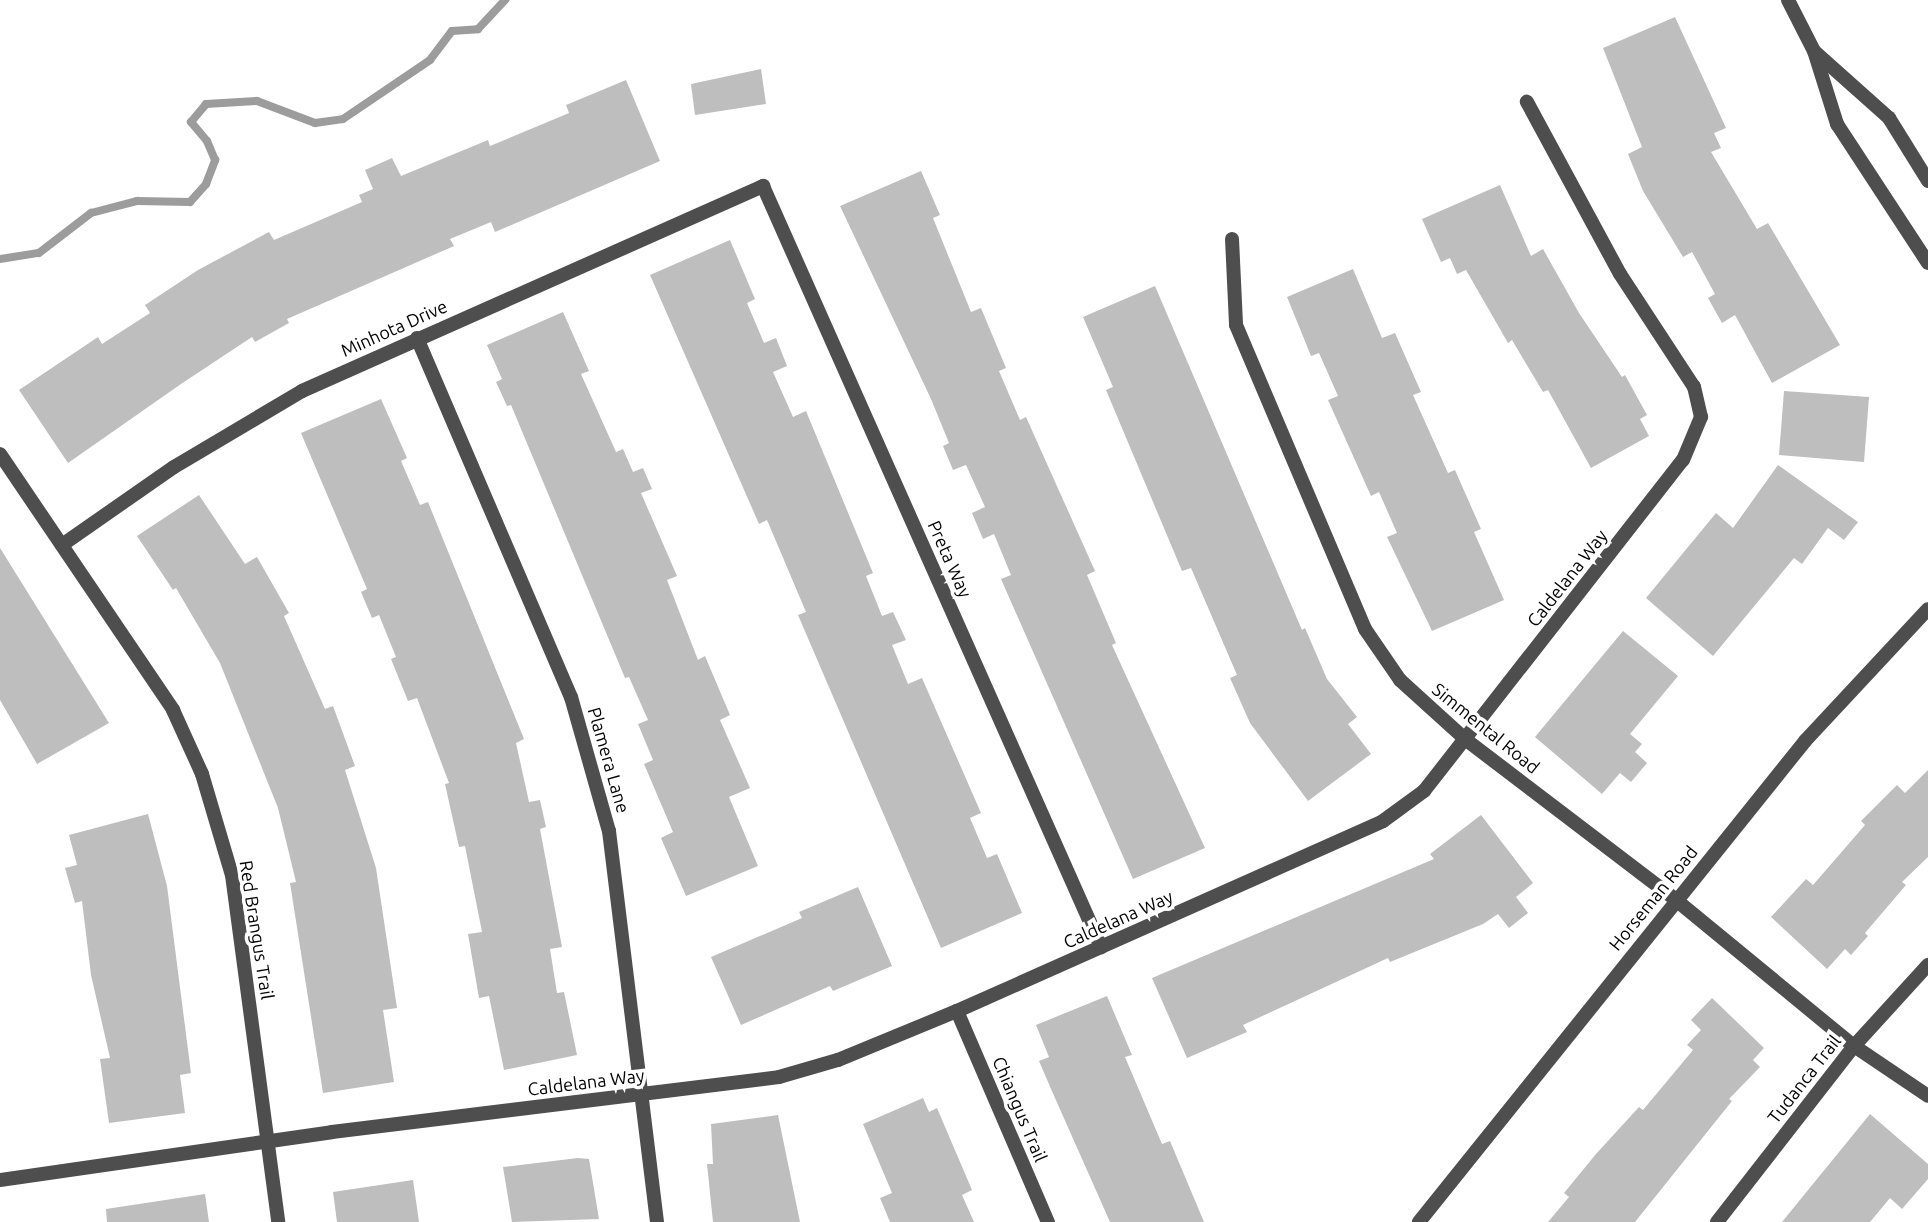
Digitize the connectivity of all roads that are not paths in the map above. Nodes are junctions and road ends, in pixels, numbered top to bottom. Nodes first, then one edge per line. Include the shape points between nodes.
1 (1788, 0) edge
2 (1814, 51) junction
3 (1527, 102) dead end
4 (1928, 181) edge
5 (763, 186) joint
6 (1232, 239) dead end
7 (1928, 263) edge
8 (418, 338) junction
9 (0, 454) edge
10 (62, 545) junction
11 (1928, 608) edge
12 (1465, 739) junction
13 (1676, 900) junction
14 (1101, 947) junction
15 (1928, 965) edge
16 (957, 1011) junction
17 (1854, 1046) junction
18 (640, 1095) junction
19 (1928, 1096) edge
20 (267, 1145) junction
21 (0, 1180) edge
22 (278, 1222) edge
23 (657, 1222) edge
24 (1048, 1222) edge
25 (1419, 1222) edge
26 (1717, 1222) edge

1 - 2 street
2 - 4 street via 1889,118
2 - 7 street via 1837,124
3 - 12 street, Caldelana Way via 1620,274 1694,387 1701,417 1683,460
5 - 8 street, Minhota Drive
5 - 14 street, Preta Way
6 - 12 street, Simmental Road via 1236,325 1366,629 1400,680
8 - 10 street, Minhota Drive via 302,391 174,467
8 - 18 street, Plamera Lane via 571,697 609,831
9 - 10 street, Red Brangus Trail
10 - 20 street, Red Brangus Trail via 173,710 202,774 232,875
11 - 13 street, Horseman Road via 1805,741
12 - 13 street, Simmental Road
12 - 14 street, Caldelana Way via 1424,791 1383,821
13 - 17 street, Simmental Road
13 - 25 street, Horseman Road
14 - 16 street, Caldelana Way
15 - 17 street, Tudanca Trail
16 - 18 street, Caldelana Way via 838,1060 779,1077
16 - 24 street, Chiangus Trail
17 - 19 street, Simmental Road
17 - 26 street, Tudanca Trail
18 - 20 street, Caldelana Way via 332,1132
18 - 23 street, Plamera Lane
20 - 21 street, Caldelana Way
20 - 22 street, Red Brangus Trail

